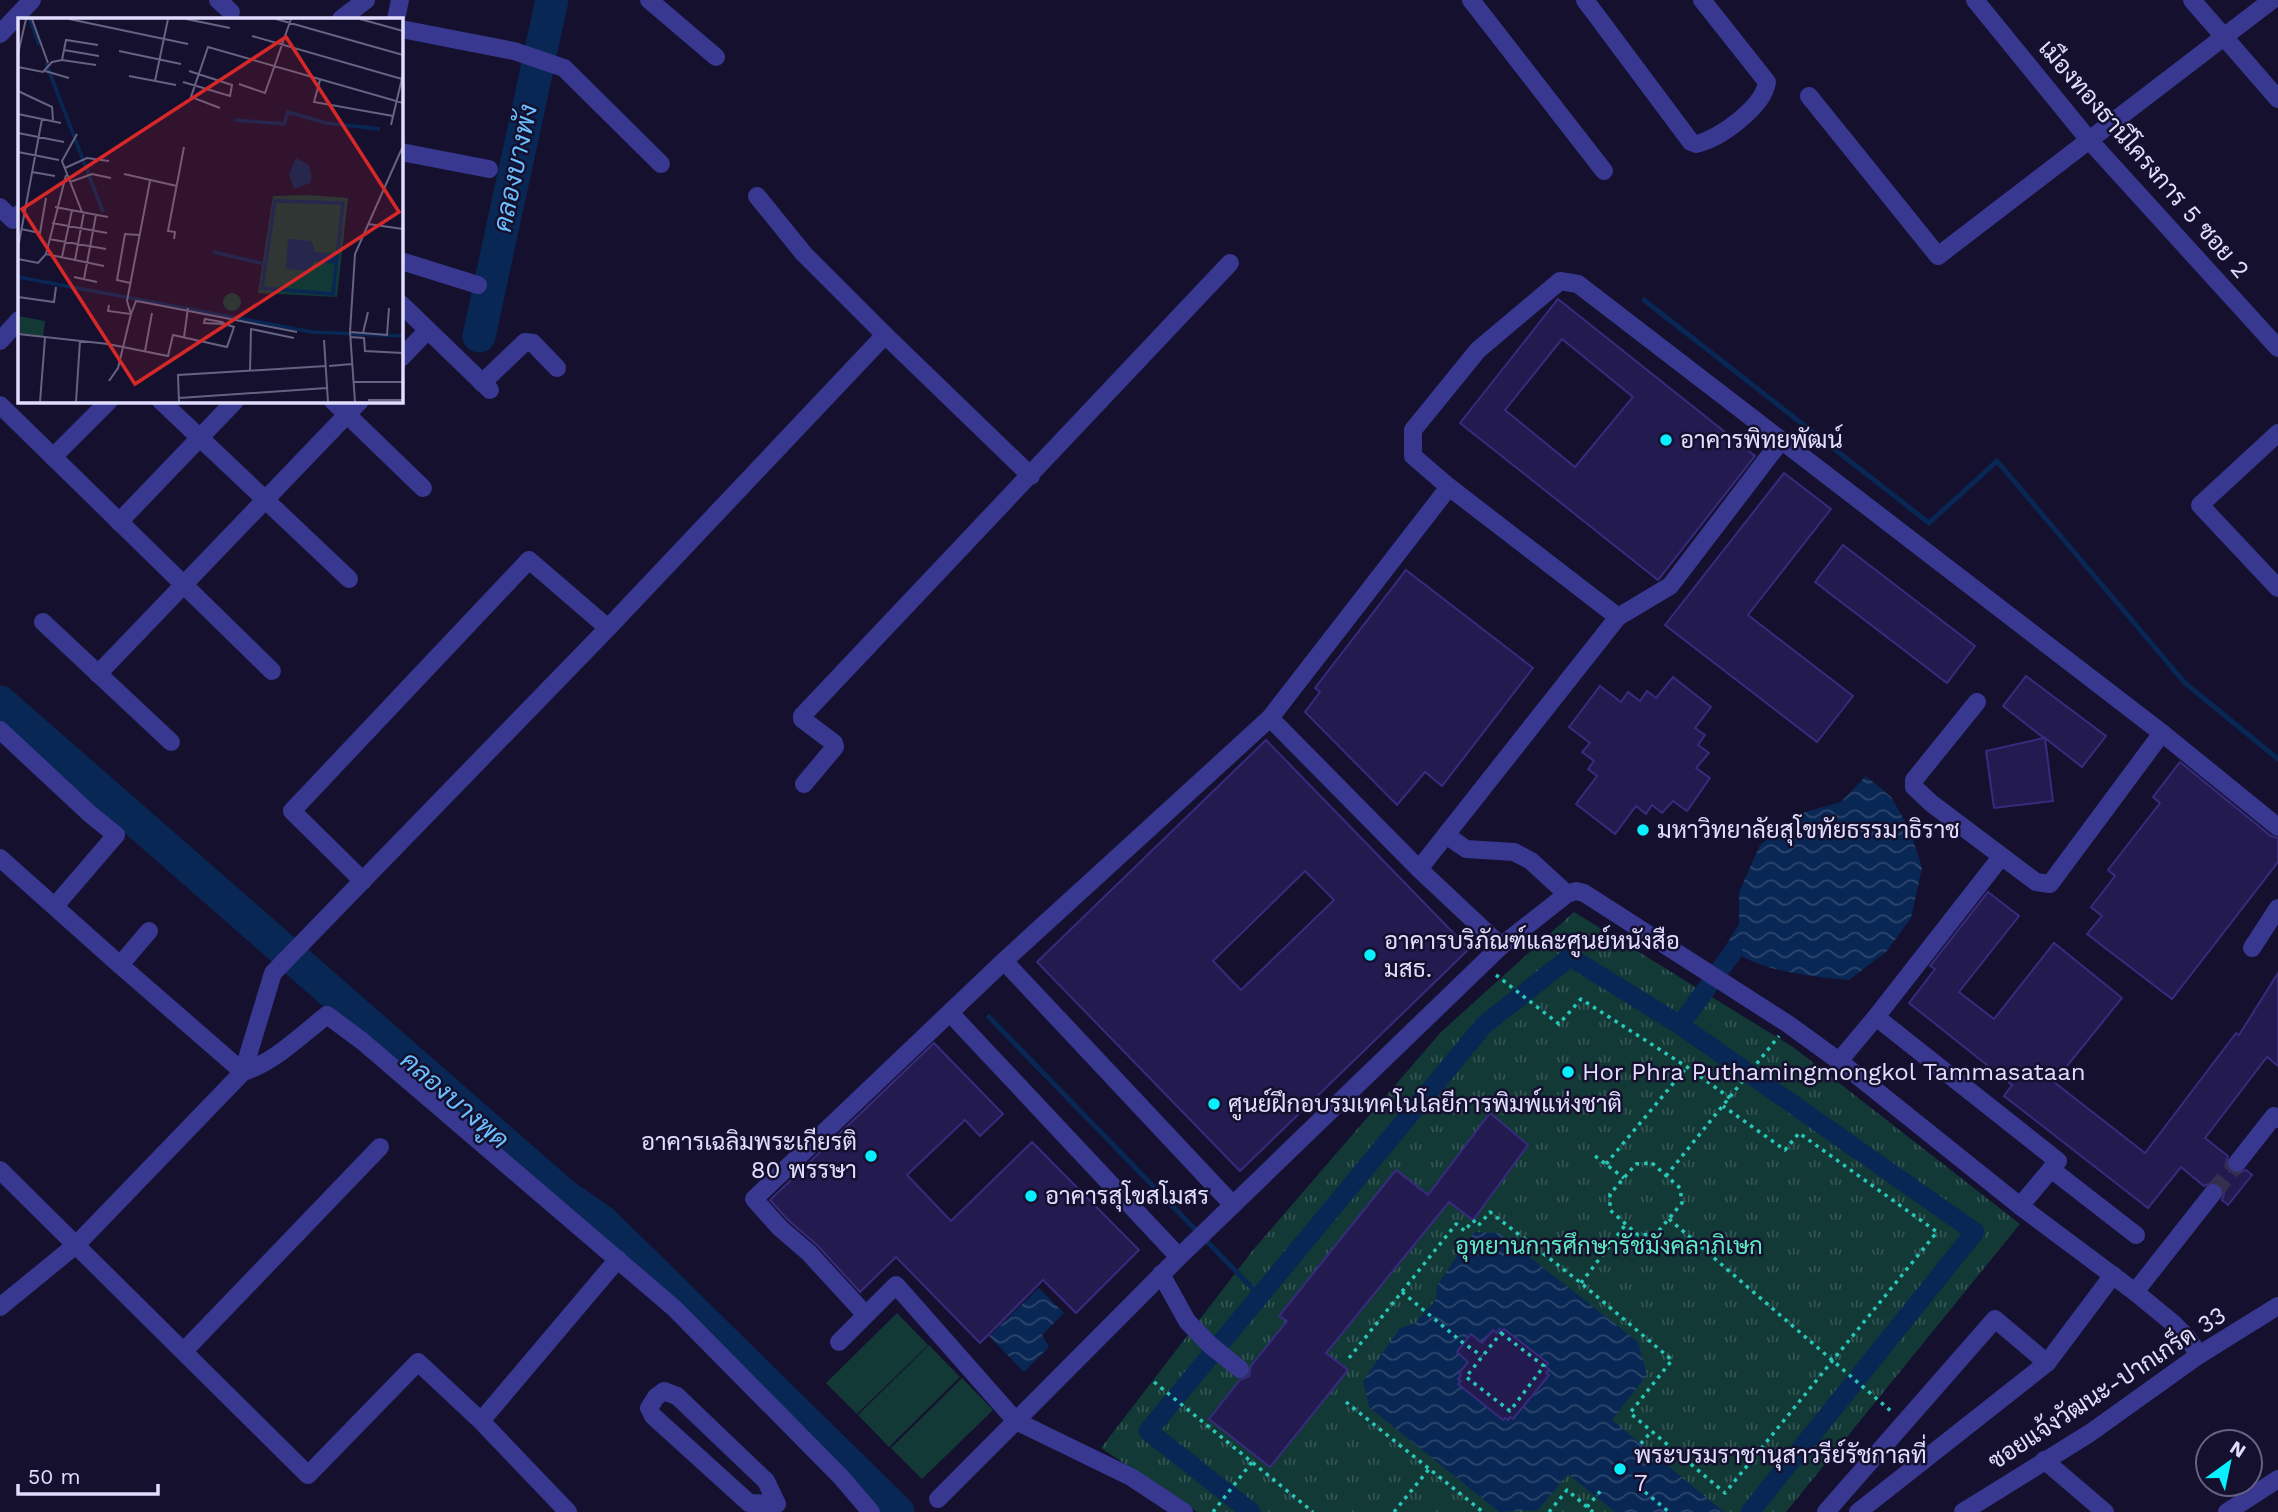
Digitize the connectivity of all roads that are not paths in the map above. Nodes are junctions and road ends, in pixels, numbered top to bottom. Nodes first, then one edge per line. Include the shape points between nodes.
1 (32, 0) edge
2 (366, 0) edge
3 (400, 0) edge
4 (649, 0) edge
5 (1471, 0) edge
6 (1586, 0) edge
7 (1702, 0) edge
8 (1975, 0) edge
9 (2192, 0) edge
10 (2272, 0) edge
11 (342, 18) edge
12 (396, 18) edge
13 (402, 29) edge
14 (0, 34) edge
15 (2224, 38) junction
16 (716, 57) dead end
17 (1810, 96) dead end
18 (2278, 99) edge
19 (2090, 140) junction
20 (402, 152) edge
21 (662, 164) dead end
22 (489, 169) dead end
23 (1604, 171) dead end
24 (757, 196) dead end
25 (0, 207) edge
26 (18, 215) edge
27 (402, 261) edge
28 (1230, 264) dead end
29 (478, 285) dead end
30 (402, 305) edge
31 (18, 321) edge
32 (428, 330) junction
33 (885, 335) junction
34 (0, 341) edge
35 (2278, 348) edge
36 (402, 357) edge
37 (557, 368) dead end
38 (108, 402) edge
39 (162, 402) edge
40 (234, 402) edge
41 (334, 402) edge
42 (359, 402) edge
43 (0, 405) edge
44 (347, 414) junction
45 (2278, 433) edge
46 (200, 438) junction
47 (1780, 442) junction
48 (53, 457) junction
49 (1031, 476) junction
50 (1449, 487) junction
51 (423, 488) dead end
52 (265, 499) junction
53 (119, 522) junction
54 (349, 579) dead end
55 (183, 584) junction
56 (2278, 588) edge
57 (1618, 617) junction
58 (43, 622) dead end
59 (608, 628) junction
60 (272, 671) dead end
61 (98, 674) junction
62 (1977, 702) dead end
63 (1270, 718) junction
64 (0, 730) edge
65 (2162, 733) junction
66 (171, 742) dead end
67 (804, 784) dead end
68 (2278, 827) edge
69 (1446, 835) junction
70 (2001, 857) junction
71 (0, 858) edge
72 (1419, 869) junction
73 (363, 881) junction
74 (1567, 894) junction
75 (55, 906) junction
76 (2278, 908) edge
77 (149, 931) dead end
78 (1501, 946) junction
79 (2252, 948) dead end
80 (1004, 961) junction
81 (120, 965) junction
82 (951, 1014) junction
83 (1876, 1017) junction
84 (1839, 1061) junction
85 (243, 1072) junction
86 (2277, 1115) edge
87 (380, 1147) dead end
88 (2237, 1163) tunnel mouth
89 (2051, 1169) junction
90 (1, 1172) edge
91 (2213, 1193) tunnel mouth
92 (1233, 1205) junction
93 (2021, 1206) junction
94 (2136, 1235) dead end
95 (77, 1244) junction
96 (1179, 1257) junction
97 (618, 1259) junction
98 (1161, 1275) junction
99 (2113, 1275) junction
100 (2136, 1292) junction
101 (2278, 1306) edge
102 (0, 1307) edge
103 (865, 1314) junction
104 (839, 1342) dead end
105 (184, 1351) junction
106 (2199, 1355) junction
107 (1233, 1363) dead end
108 (2047, 1363) junction
109 (481, 1421) junction
110 (1016, 1421) junction
111 (2044, 1460) junction
112 (2278, 1479) edge
113 (938, 1499) dead end
114 (780, 1508) edge
115 (1972, 1509) edge
116 (568, 1512) edge
117 (871, 1512) edge
118 (1184, 1512) edge
119 (1826, 1512) edge
120 (1858, 1512) edge
121 (2105, 1512) edge
122 (2227, 1512) edge

1 - 14 street
2 - 11 street
3 - 12 street
4 - 16 street
5 - 23 street
6 - 7 street via 1696,144 1733,125 1764,94 1767,82
8 - 19 street, เมืองทองธานีโครงการ 5 ซอย 2
9 - 15 street
10 - 15 street
13 - 21 street via 514,51 564,68
15 - 18 street
15 - 19 street
17 - 19 street via 1938,256
19 - 35 street, เมืองทองธานีโครงการ 5 ซอย 2
20 - 22 street
24 - 33 street via 804,254
25 - 26 street via 13,220
27 - 29 street
28 - 49 street
30 - 32 street
31 - 34 street
32 - 36 street
32 - 37 street via 486,386 525,342 533,343
33 - 49 street
33 - 59 street
38 - 48 street
39 - 46 street
40 - 46 street
41 - 44 street
42 - 44 street
43 - 48 street
44 - 51 street
44 - 52 street
45 - 56 street via 2200,505
46 - 52 street
46 - 53 street
47 - 50 street via 1578,284 1560,281 1478,350 1413,430 1413,456
47 - 57 street via 1670,586
47 - 65 street
48 - 53 street
49 - 67 street via 802,716 835,747
50 - 57 street
50 - 63 street
52 - 54 street
52 - 55 street
53 - 55 street
55 - 60 street
55 - 61 street
57 - 69 street
58 - 61 street
59 - 73 street
59 - 73 street via 529,560 292,811
61 - 66 street
62 - 70 street via 1914,780 1914,787
63 - 72 street
63 - 80 street
64 - 75 street via 116,835
65 - 68 street
65 - 70 street via 2050,884 2036,882
69 - 72 street
69 - 74 street via 1466,849 1514,852 1531,861
70 - 83 street
71 - 75 street
72 - 78 street
73 - 85 street via 273,973
74 - 78 street
74 - 84 street via 1584,893
75 - 81 street
76 - 79 street
77 - 81 street
78 - 92 street
80 - 82 street
80 - 92 street
81 - 85 street
82 - 96 street
82 - 103 street via 754,1199
83 - 84 street
83 - 89 street via 2057,1161
84 - 93 street
85 - 95 street
85 - 97 street via 276,1055 327,1015
86 - 88 street
87 - 105 street
89 - 93 street
89 - 94 street
90 - 95 street
91 - 100 street
92 - 96 street
93 - 99 street
95 - 102 street
95 - 105 street
96 - 98 street
97 - 109 street
97 - 117 street via 674,1308
98 - 107 street via 1187,1321
98 - 110 street
99 - 100 street
99 - 108 street
100 - 106 street via 2187,1337
101 - 106 street, ซอยแจ้งวัฒนะ-ปากเกร็ด 33
103 - 104 street
103 - 110 street via 896,1285
105 - 109 street via 307,1475 418,1362
106 - 111 street, ซอยแจ้งวัฒนะ-ปากเกร็ด 33
108 - 119 street via 1995,1319
108 - 120 street
109 - 116 street
110 - 113 street
110 - 118 street via 1131,1477
111 - 115 street, ซอยแจ้งวัฒนะ-ปากเกร็ด 33
111 - 121 street
112 - 122 street
114 - 114 street via 749,1503 653,1416 649,1408 656,1397 664,1391 677,1396 766,1481

